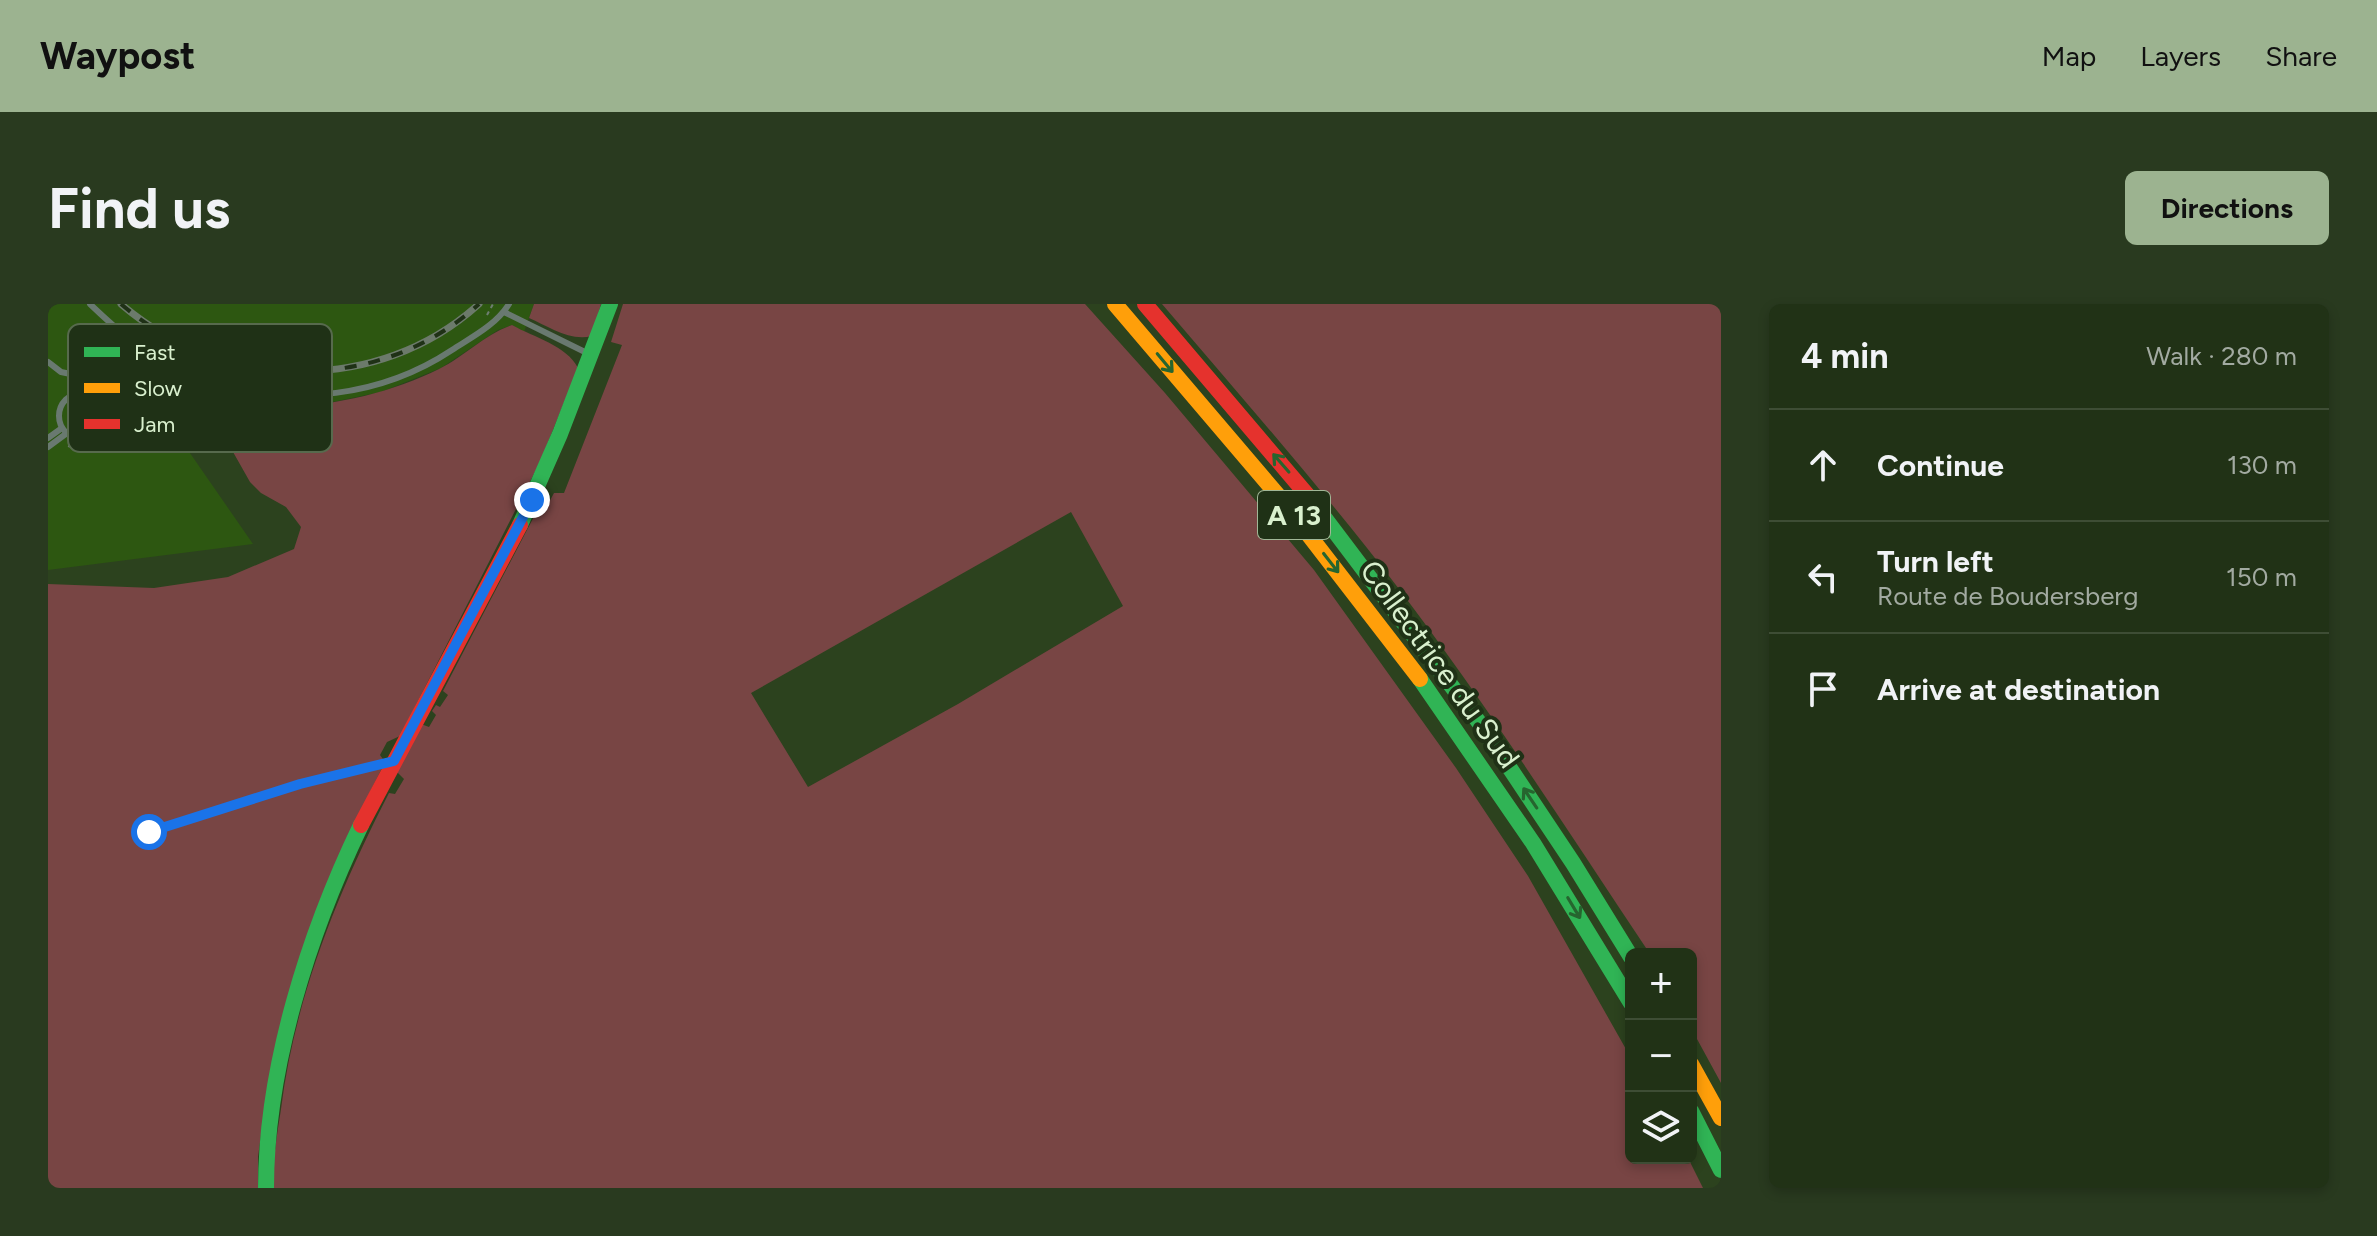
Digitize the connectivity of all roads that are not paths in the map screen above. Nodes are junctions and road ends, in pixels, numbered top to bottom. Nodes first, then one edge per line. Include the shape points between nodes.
1 (90, 304) edge
2 (509, 304) edge
3 (610, 304) edge
4 (1115, 304) edge
5 (1145, 304) edge
6 (504, 312) junction
7 (112, 324) edge
8 (592, 355) junction
9 (48, 362) edge
10 (68, 373) edge
11 (332, 393) edge
12 (68, 398) edge
13 (64, 431) junction
14 (68, 434) edge
15 (48, 438) edge
16 (48, 447) edge
17 (1625, 948) edge
18 (1625, 993) edge
19 (1697, 1075) edge
20 (1721, 1118) edge
21 (1697, 1123) edge
22 (1721, 1170) edge
23 (266, 1188) edge

1 - 7 lane
2 - 6 lane
3 - 8 main road
4 -> 18 main road, Collectrice du Sud / A 13 via 1278,495 1373,617 1532,841
17 -> 5 main road, Collectrice du Sud / A 13 via 1481,725 1389,600 1295,479
6 - 8 lane
6 - 11 lane via 436,361 377,385
8 - 23 main road via 532,500 394,761 316,933 274,1100
9 - 10 lane
12 - 13 lane via 59,414
13 - 14 lane
13 - 15 lane
13 - 16 lane
19 - 20 main road
21 - 22 main road

